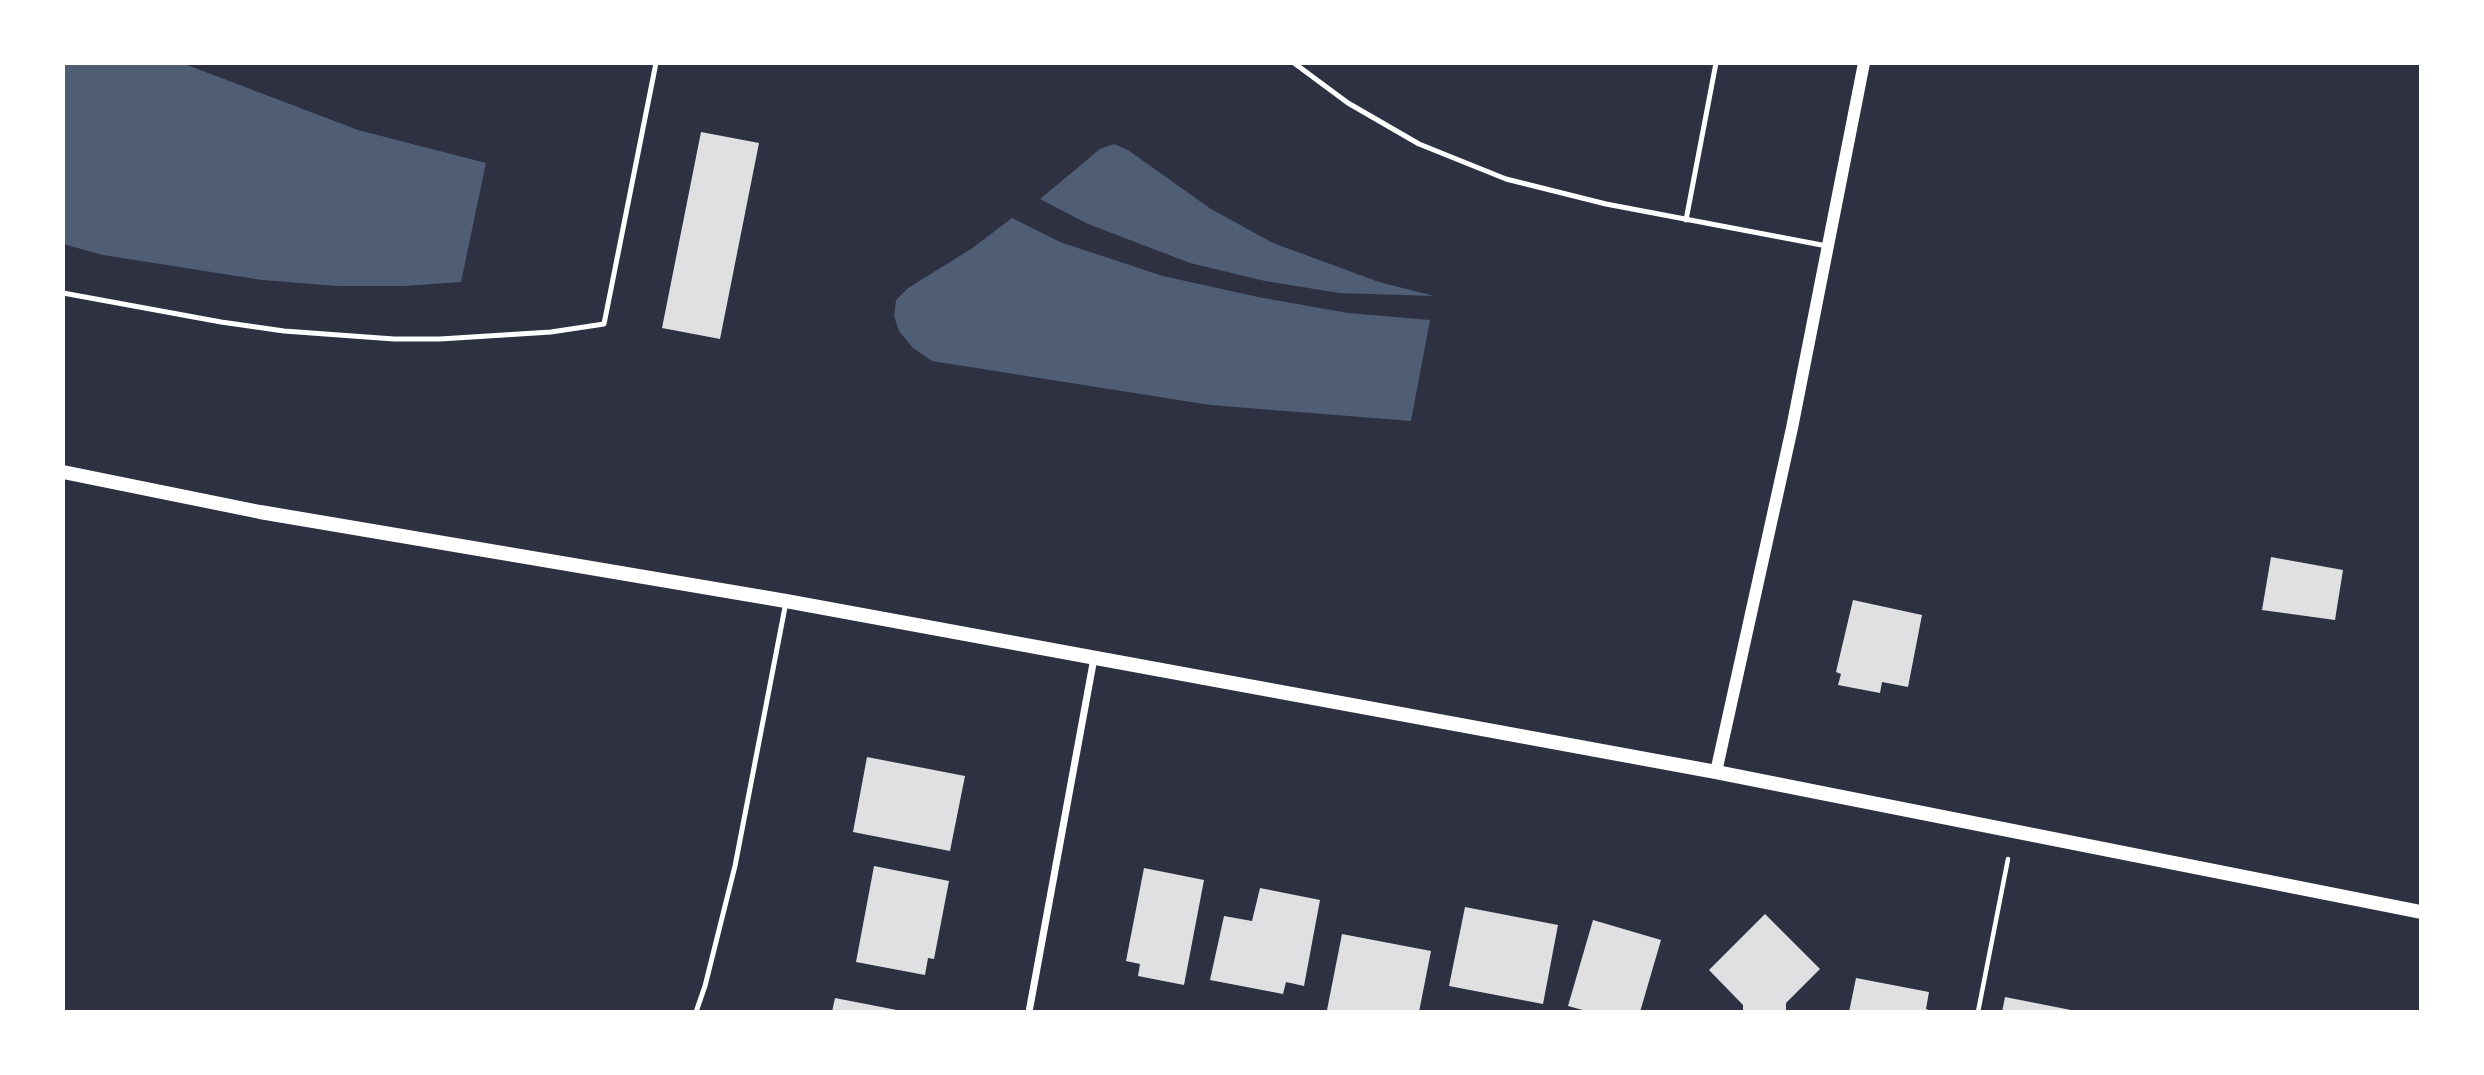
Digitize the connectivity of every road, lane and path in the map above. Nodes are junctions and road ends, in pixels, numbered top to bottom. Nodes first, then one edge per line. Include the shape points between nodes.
1 (656, 63) edge
2 (1294, 63) edge
3 (1716, 63) edge
4 (1864, 63) edge
5 (1686, 220) junction
6 (1827, 246) junction
7 (63, 293) edge
8 (63, 472) edge
9 (786, 601) junction
10 (1095, 657) junction
11 (1716, 772) junction
12 (2013, 830) junction
13 (2421, 912) edge
14 (695, 1012) edge
15 (1029, 1012) edge
16 (1978, 1012) edge

1 - 7 lane via 604,324 551,332 394,339 221,323
2 - 5 lane via 1348,103 1419,144 1506,180
3 - 5 lane
4 - 6 street
5 - 6 lane
6 - 11 street
8 - 9 main road via 260,512
9 - 10 main road
9 - 14 lane via 735,866
10 - 11 main road
10 - 15 street
11 - 12 main road
12 - 13 main road
12 - 16 path

